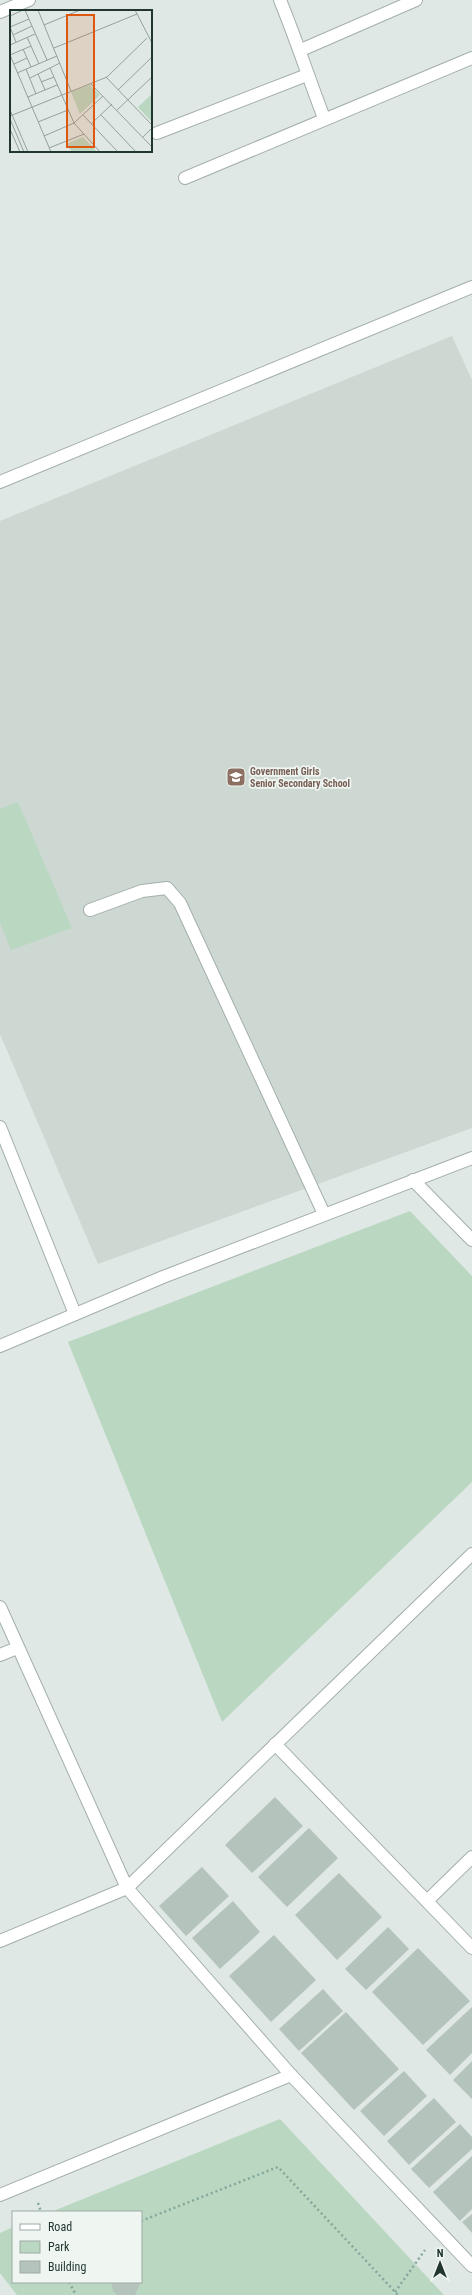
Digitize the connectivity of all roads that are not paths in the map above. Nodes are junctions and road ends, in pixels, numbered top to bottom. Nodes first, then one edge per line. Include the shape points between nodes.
1 (29, 0) edge
2 (280, 0) edge
3 (416, 0) edge
4 (0, 12) edge
5 (301, 50) junction
6 (472, 58) edge
7 (307, 75) junction
8 (324, 118) junction
9 (158, 133) dead end
10 (185, 178) dead end
11 (472, 287) edge
12 (0, 482) edge
13 (90, 910) dead end
14 (0, 1127) edge
15 (472, 1158) edge
16 (412, 1180) junction
17 (324, 1214) junction
18 (472, 1240) edge
19 (75, 1314) junction
20 (0, 1346) edge
21 (472, 1554) edge
22 (0, 1607) edge
23 (17, 1648) junction
24 (0, 1655) edge
25 (275, 1744) junction
26 (472, 1857) edge
27 (127, 1888) junction
28 (427, 1901) junction
29 (0, 1941) edge
30 (472, 1948) edge
31 (291, 2075) junction
32 (0, 2195) edge
33 (472, 2266) edge

1 - 4 street
2 - 5 street
3 - 5 street
5 - 7 street
6 - 8 street
7 - 8 street
7 - 9 street
8 - 10 street
11 - 12 street
13 - 17 street via 142,891 167,888 180,903
14 - 19 street
15 - 16 street
16 - 17 street
16 - 18 street
17 - 19 street
19 - 20 street
21 - 25 street
22 - 23 street
23 - 24 street
23 - 27 street
25 - 27 street
25 - 28 street
26 - 28 street
27 - 29 street
27 - 31 street
28 - 30 street
31 - 32 street
31 - 33 street

